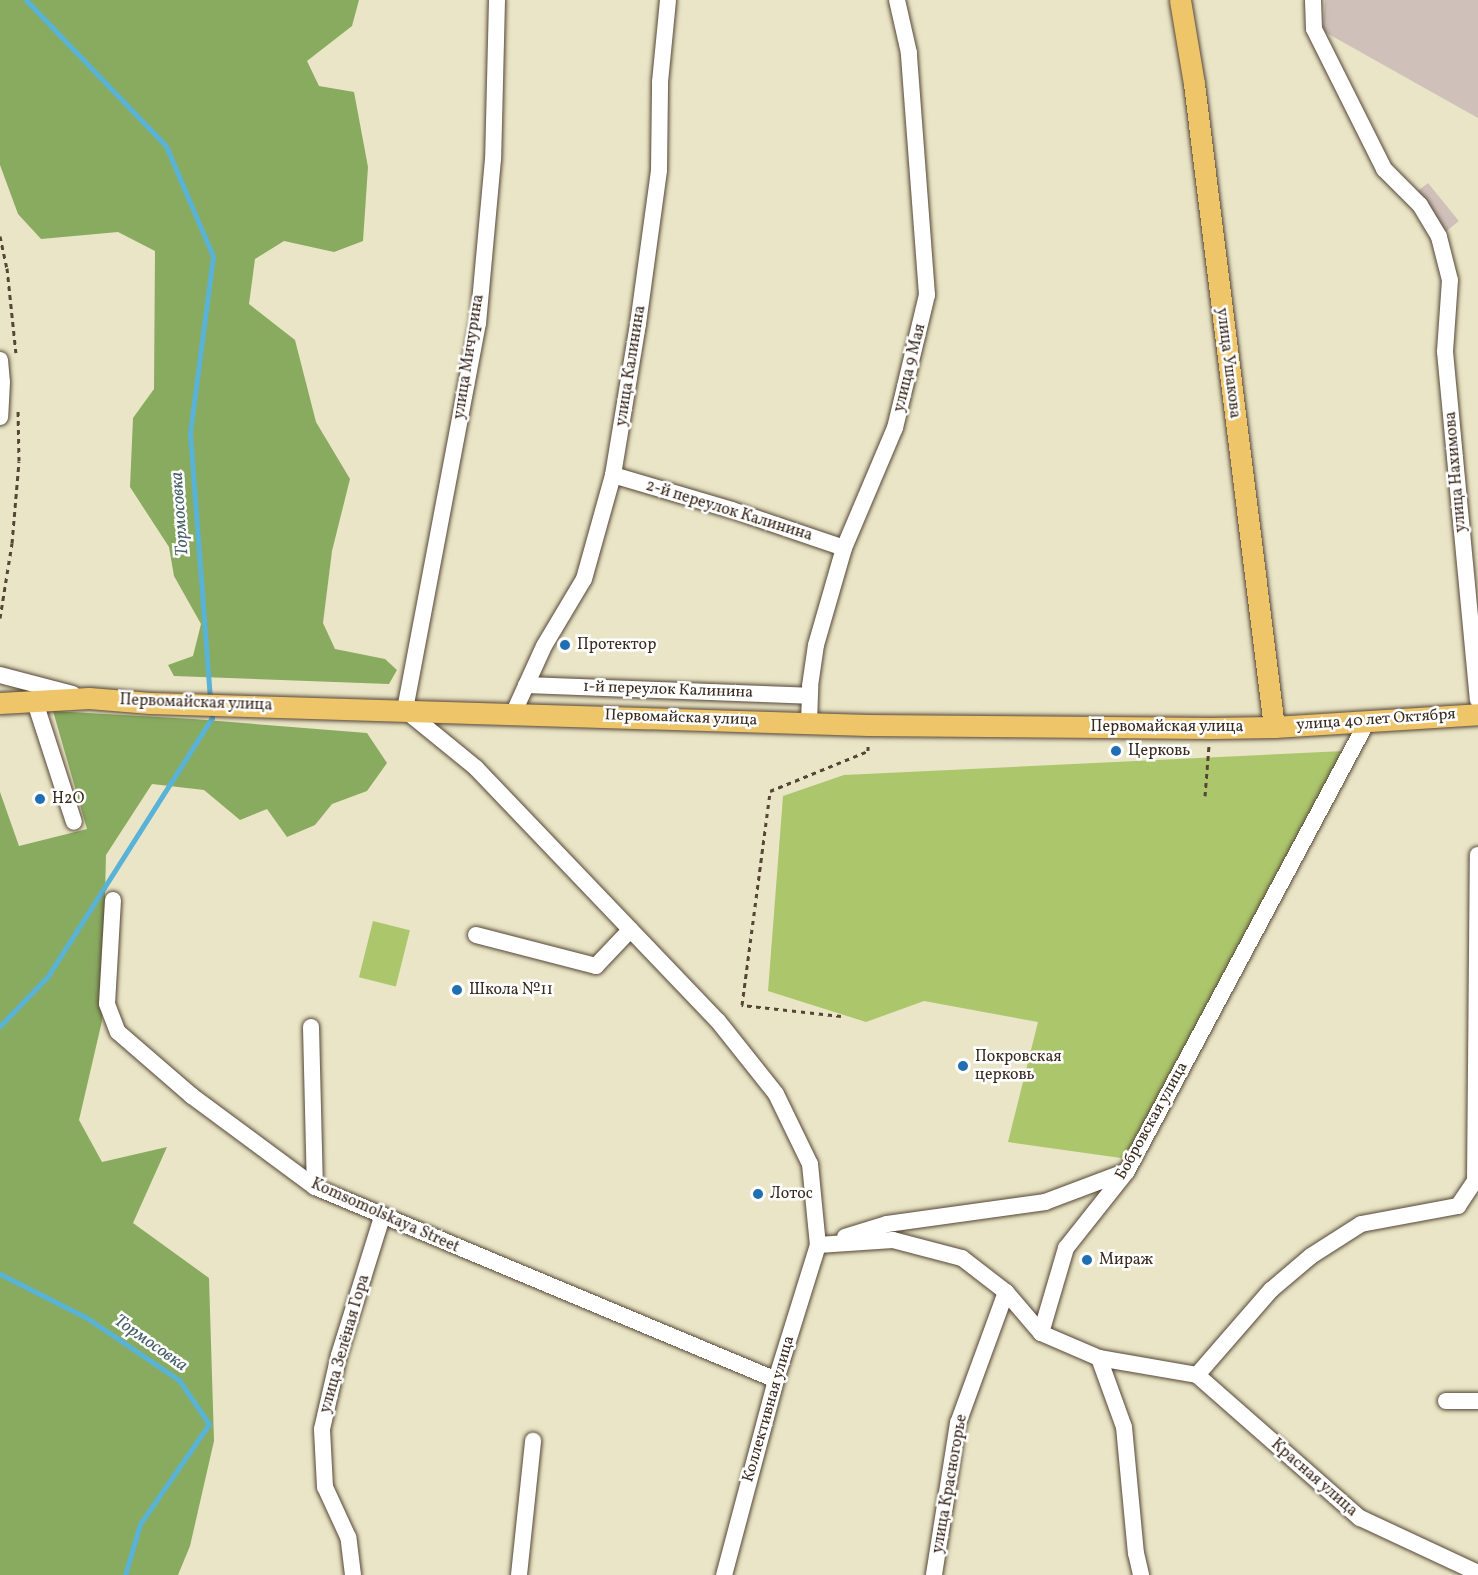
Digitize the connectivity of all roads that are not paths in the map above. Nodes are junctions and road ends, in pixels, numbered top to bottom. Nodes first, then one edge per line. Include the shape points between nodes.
1 (497, 0) edge
2 (668, 0) edge
3 (897, 0) edge
4 (1180, 0) edge
5 (1313, 0) edge
6 (0, 360) edge
7 (0, 417) edge
8 (613, 476) junction
9 (844, 548) junction
10 (0, 675) edge
11 (526, 685) junction
12 (809, 696) junction
13 (89, 698) junction
14 (34, 699) junction
15 (1478, 699) edge
16 (0, 703) edge
17 (405, 710) junction
18 (514, 712) junction
19 (1478, 714) edge
20 (1368, 720) junction
21 (809, 723) junction
22 (1274, 727) junction
23 (74, 822) dead end
24 (1478, 855) edge
25 (113, 900) dead end
26 (630, 930) junction
27 (476, 935) dead end
28 (311, 1027) dead end
29 (1127, 1171) junction
30 (1476, 1181) edge
31 (315, 1187) junction
32 (382, 1217) junction
33 (818, 1245) junction
34 (1006, 1292) junction
35 (1041, 1333) junction
36 (1100, 1358) junction
37 (1197, 1375) junction
38 (776, 1380) junction
39 (1446, 1401) dead end
40 (1478, 1401) edge
41 (533, 1441) dead end
42 (1478, 1574) edge
43 (353, 1575) edge
44 (519, 1575) edge
45 (724, 1575) edge
46 (934, 1575) edge
47 (1142, 1575) edge

1 - 17 street, улица Мичурина via 493,159 477,323
2 - 8 street, улица Калинина via 660,82 659,170
3 - 9 street, улица 9 Мая via 909,53 927,296 895,428
4 - 22 main road, улица Ушакова via 1194,84
5 - 15 street, улица Нахимова via 1314,29 1384,169 1420,205 1439,237 1450,280 1445,352
6 - 7 street
8 - 9 street, 2-й переулок Калинина
8 - 11 street, улица Калинина via 584,579
9 - 12 street, улица 9 Мая via 816,645
10 - 13 street, Первомайская улица
11 - 12 street, 1-й переулок Калинина
11 - 18 street, улица Калинина
12 - 21 street, улица 9 Мая
13 - 14 main road, Первомайская улица
13 - 17 main road, Первомайская улица
14 - 16 main road, Первомайская улица
14 - 23 street
17 - 18 main road, Первомайская улица
17 - 26 street via 476,768
18 - 21 main road, Первомайская улица
19 - 20 main road, улица 40 лет Октября
20 - 22 main road, улица 40 лет Октября
20 - 29 street, Бобровская улица
21 - 22 main road, Первомайская улица
24 - 30 street
25 - 31 street, Komsomolskaya Street via 107,1004 118,1032 192,1096
26 - 27 street via 596,966
26 - 33 street via 718,1021 776,1094 810,1164
28 - 31 street
29 - 33 street via 1045,1202 887,1224
29 - 35 street, Бобровская улица via 1066,1248
30 - 37 street via 1458,1206 1361,1224 1311,1256 1271,1290
31 - 32 street, Komsomolskaya Street
32 - 38 street, Komsomolskaya Street
32 - 43 street, улица Зелёная Гора via 339,1355 322,1429 325,1487 348,1537
33 - 34 street via 893,1240 962,1258
33 - 38 street, Коллективная улица
34 - 35 street
34 - 46 street, улица Красногорье via 958,1423
35 - 36 street
36 - 37 street
36 - 47 street via 1124,1426 1136,1553
37 - 42 street, Красная улица via 1360,1518
38 - 45 street, Коллективная улица
39 - 40 street
41 - 44 street

